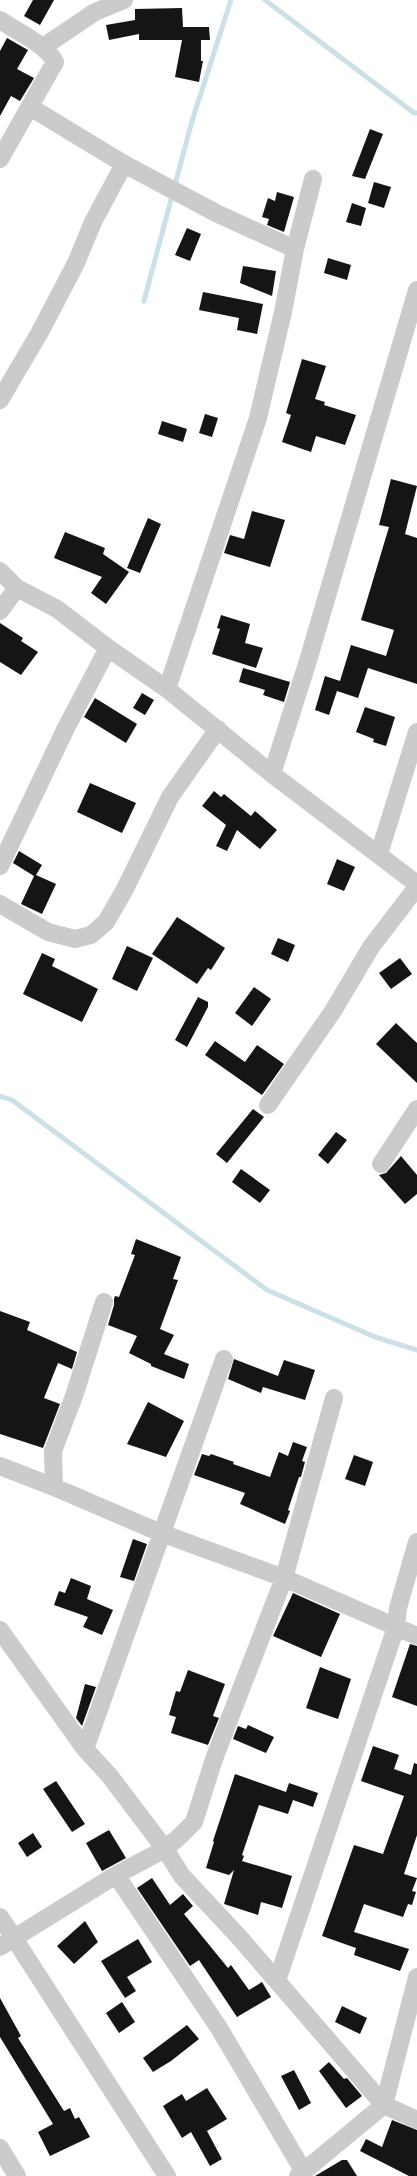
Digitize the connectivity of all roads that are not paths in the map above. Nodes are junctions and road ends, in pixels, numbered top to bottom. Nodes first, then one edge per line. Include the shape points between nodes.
1 (124, 0) edge
2 (0, 20) edge
3 (43, 48) junction
4 (30, 107) junction
5 (0, 159) edge
6 (124, 164) junction
7 (314, 179) dead end
8 (295, 249) junction
9 (417, 290) edge
10 (0, 400) edge
11 (0, 570) edge
12 (17, 588) junction
13 (0, 611) edge
14 (108, 648) junction
15 (168, 689) junction
16 (218, 729) junction
17 (417, 732) edge
18 (272, 774) junction
19 (379, 854) junction
20 (0, 866) edge
21 (417, 885) edge
22 (0, 904) edge
23 (268, 1105) dead end
24 (417, 1109) edge
25 (381, 1164) dead end
26 (104, 1302) dead end
27 (224, 1359) dead end
28 (334, 1398) dead end
29 (0, 1466) edge
30 (54, 1487) junction
31 (161, 1533) junction
32 (417, 1542) edge
33 (284, 1578) junction
34 (396, 1627) junction
35 (0, 1630) edge
36 (417, 1636) edge
37 (85, 1749) junction
38 (165, 1849) junction
39 (116, 1875) junction
40 (0, 1917) edge
41 (7, 1942) edge
42 (417, 1976) edge
43 (277, 1981) junction
44 (384, 2105) junction
45 (417, 2120) edge
46 (0, 2148) edge
47 (301, 2174) edge
48 (17, 2176) edge
49 (167, 2176) edge

1 - 3 street via 95,12
2 - 3 street
3 - 4 street via 55,62
4 - 5 street
4 - 6 street
6 - 8 street via 218,214
6 - 10 street via 71,272
7 - 8 street
8 - 15 street via 258,418
9 - 18 street
11 - 12 street
12 - 13 street
12 - 14 street via 57,609
14 - 15 street
14 - 20 street
15 - 16 street
16 - 18 street
16 - 22 street via 170,797 106,922 91,935 75,939 48,932
17 - 19 street
18 - 19 street
19 - 21 street
21 - 23 street via 371,947 333,1011
24 - 25 street
26 - 30 street via 53,1451
27 - 31 street
28 - 33 street
29 - 30 street
30 - 31 street
31 - 33 street
31 - 37 street
32 - 34 street via 398,1608
33 - 34 street
33 - 38 street via 214,1759 194,1822
34 - 36 street
34 - 43 street
35 - 37 street
37 - 38 street
38 - 39 street
38 - 43 street via 182,1876
39 - 41 street
39 - 47 street via 220,2028
40 - 41 street
41 - 49 street
42 - 44 street
43 - 44 street
44 - 45 street
44 - 47 street
46 - 48 street

